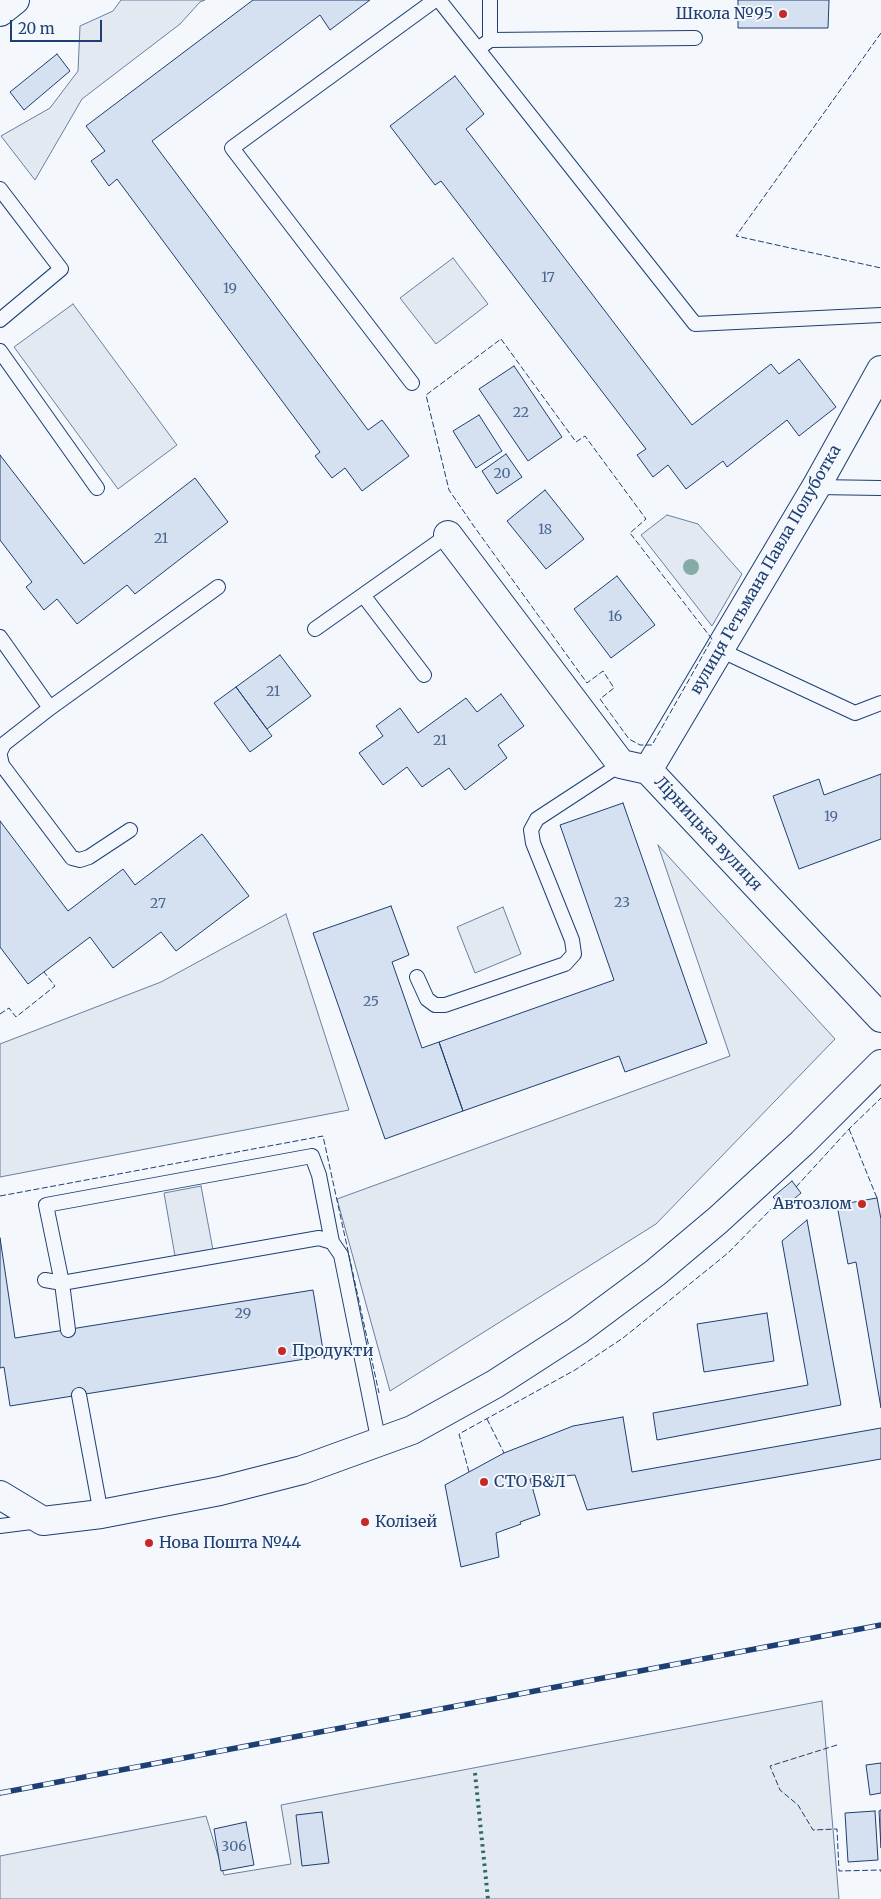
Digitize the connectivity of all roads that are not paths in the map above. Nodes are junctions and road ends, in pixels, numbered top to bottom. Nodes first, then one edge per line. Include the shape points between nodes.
1 (16, 0) edge
2 (437, 0) edge
3 (490, 0) edge
4 (0, 12) edge
5 (695, 38) dead end
6 (490, 40) junction
7 (478, 49) junction
8 (0, 189) edge
9 (881, 315) edge
10 (0, 320) edge
11 (0, 351) edge
12 (881, 370) edge
13 (412, 383) dead end
14 (816, 487) junction
15 (97, 488) dead end
16 (881, 488) edge
17 (448, 535) joint
18 (218, 587) dead end
19 (363, 595) junction
20 (315, 629) dead end
21 (0, 636) edge
22 (720, 650) junction
23 (424, 675) dead end
24 (881, 703) edge
25 (50, 708) junction
26 (0, 752) edge
27 (0, 756) edge
28 (621, 764) junction
29 (648, 770) junction
30 (130, 830) dead end
31 (417, 978) dead end
32 (881, 1018) edge
33 (881, 1064) edge
34 (332, 1242) junction
35 (45, 1280) dead end
36 (62, 1283) junction
37 (68, 1330) dead end
38 (79, 1395) dead end
39 (379, 1443) junction
40 (0, 1495) edge
41 (101, 1514) junction
42 (43, 1521) junction
43 (0, 1526) edge

1 - 4 street
2 - 7 lane
2 - 13 lane via 232,148
3 - 6 lane
5 - 6 lane
6 - 7 lane
7 - 9 lane via 695,324
8 - 10 lane via 61,269
11 - 15 lane
12 - 14 street, вулиця Гетьмана Павла Полуботка
14 - 16 lane
14 - 22 street, вулиця Гетьмана Павла Полуботка
17 - 19 lane
17 - 28 street
18 - 25 lane
19 - 20 lane
19 - 23 lane
21 - 25 lane
22 - 24 lane via 855,713
22 - 29 street, вулиця Гетьмана Павла Полуботка
25 - 26 lane via 4,744
27 - 30 lane via 2,765 72,858 89,857
28 - 29 street, Лірницька вулиця
28 - 31 lane via 537,819 531,830 572,940 574,954 565,964 444,1005 435,1005 427,999
29 - 32 street, Лірницька вулиця
33 - 39 street via 802,1143 655,1273 577,1331 495,1384 412,1430
34 - 36 lane via 319,1238
34 - 36 lane via 319,1175 312,1156 46,1205
34 - 39 lane via 341,1254
35 - 36 lane
36 - 37 lane
38 - 41 lane
39 - 41 street via 302,1470 220,1491
40 - 42 street
41 - 42 street
42 - 43 lane

